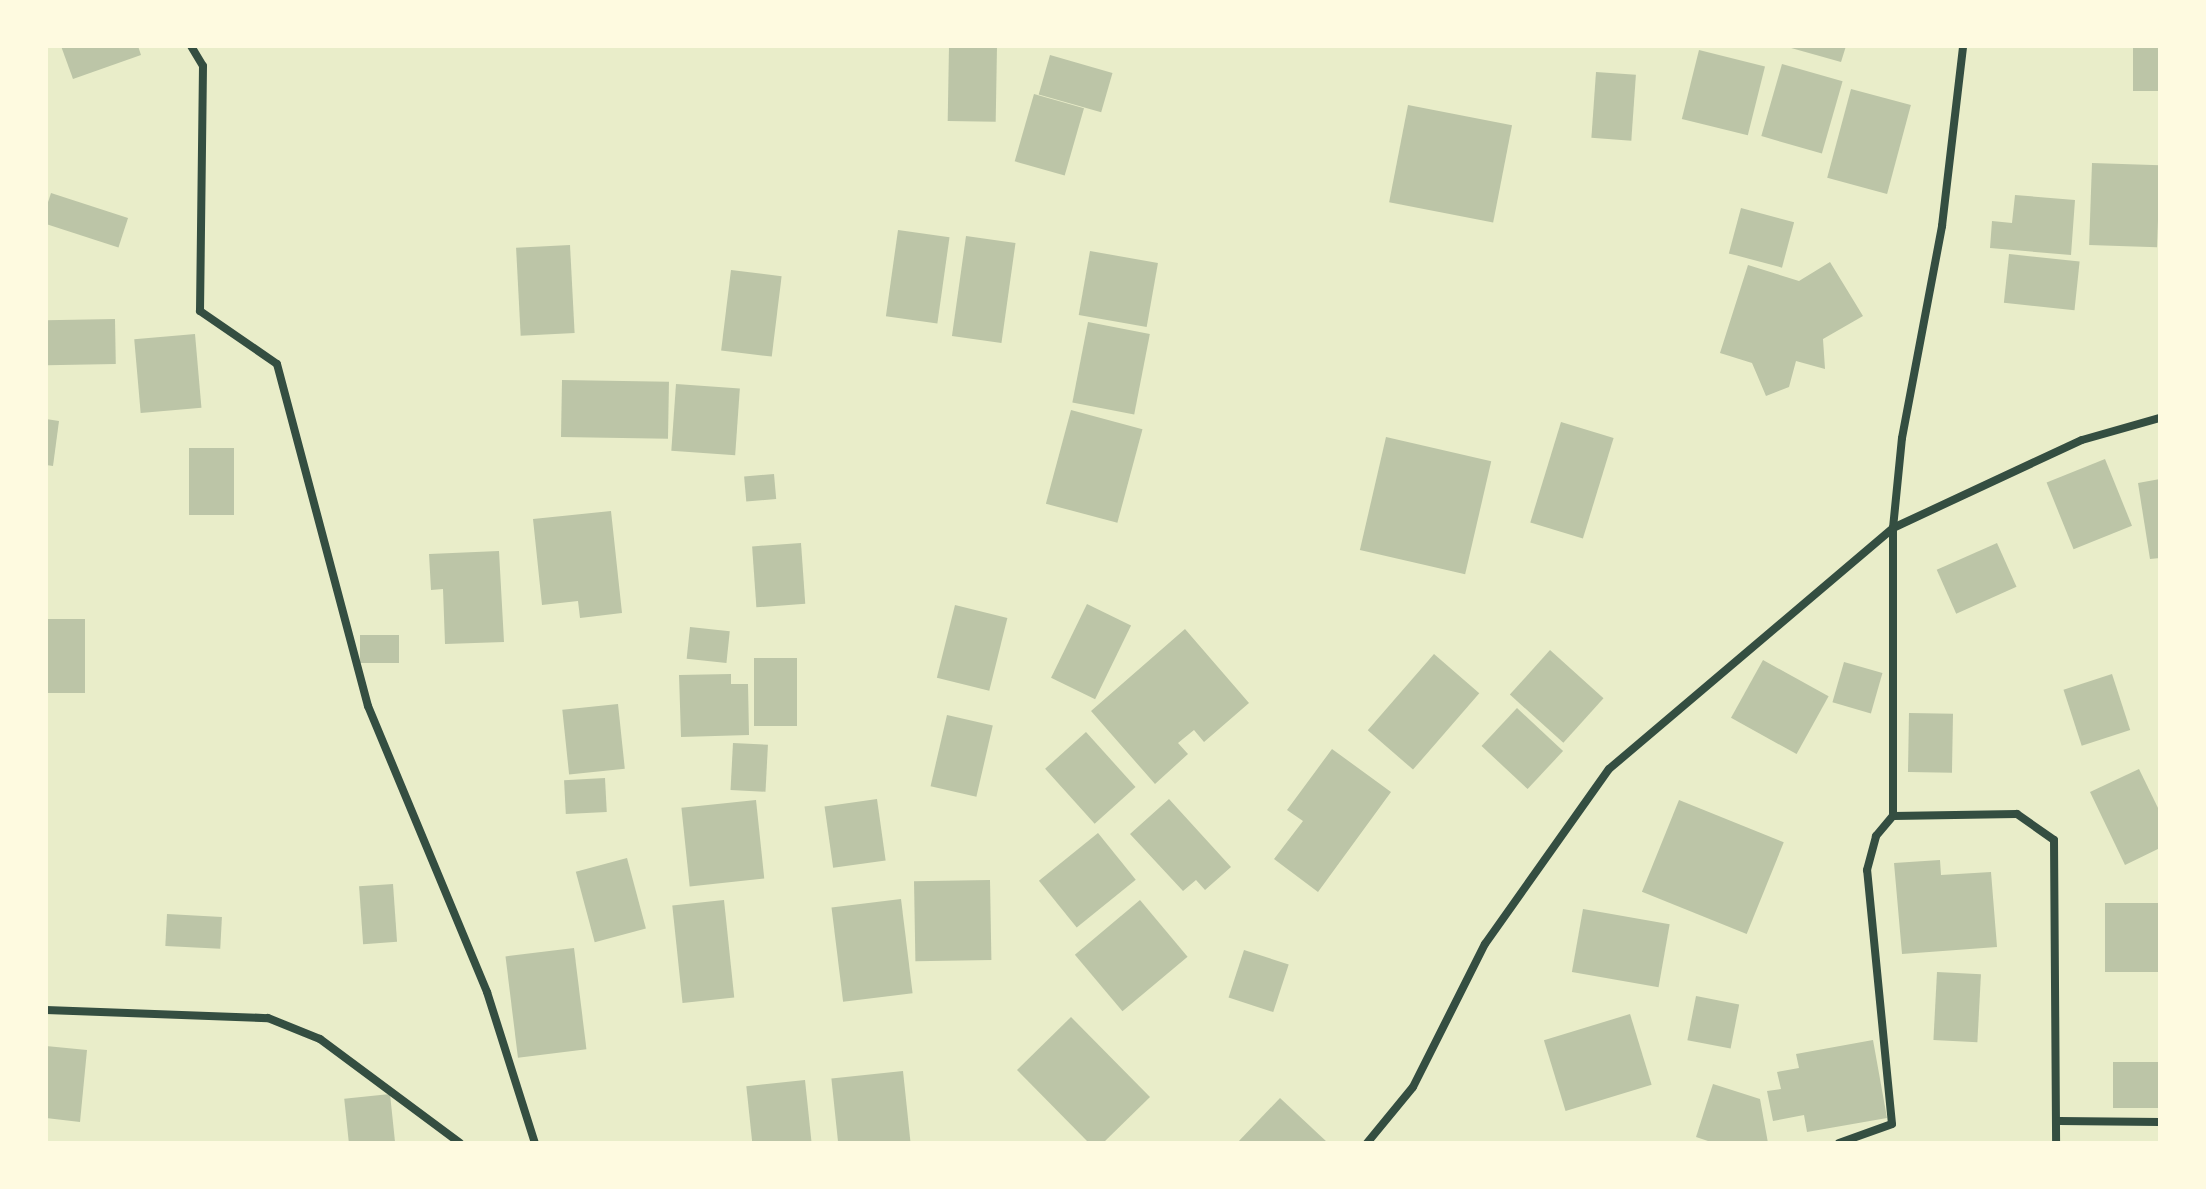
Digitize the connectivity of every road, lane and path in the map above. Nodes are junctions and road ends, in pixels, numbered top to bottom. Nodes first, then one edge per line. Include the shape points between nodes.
1 (191, 46) edge
2 (1963, 46) edge
3 (2160, 418) edge
4 (1893, 528) junction
5 (1893, 816) junction
6 (46, 1010) edge
7 (2059, 1121) junction
8 (2160, 1122) edge
9 (460, 1143) edge
10 (535, 1143) edge
11 (1367, 1143) edge
12 (1839, 1143) edge
13 (2056, 1143) edge

1 - 10 street via 203,66 200,311 277,364 368,706 487,992
2 - 4 street via 1942,226 1902,438
3 - 4 street via 2082,440
4 - 5 street
4 - 11 street via 1609,769 1485,944 1413,1087
5 - 7 street via 2017,814 2054,840
5 - 12 street via 1876,836 1867,870 1892,1124
6 - 9 street via 268,1018 320,1039
7 - 8 street
7 - 13 street

